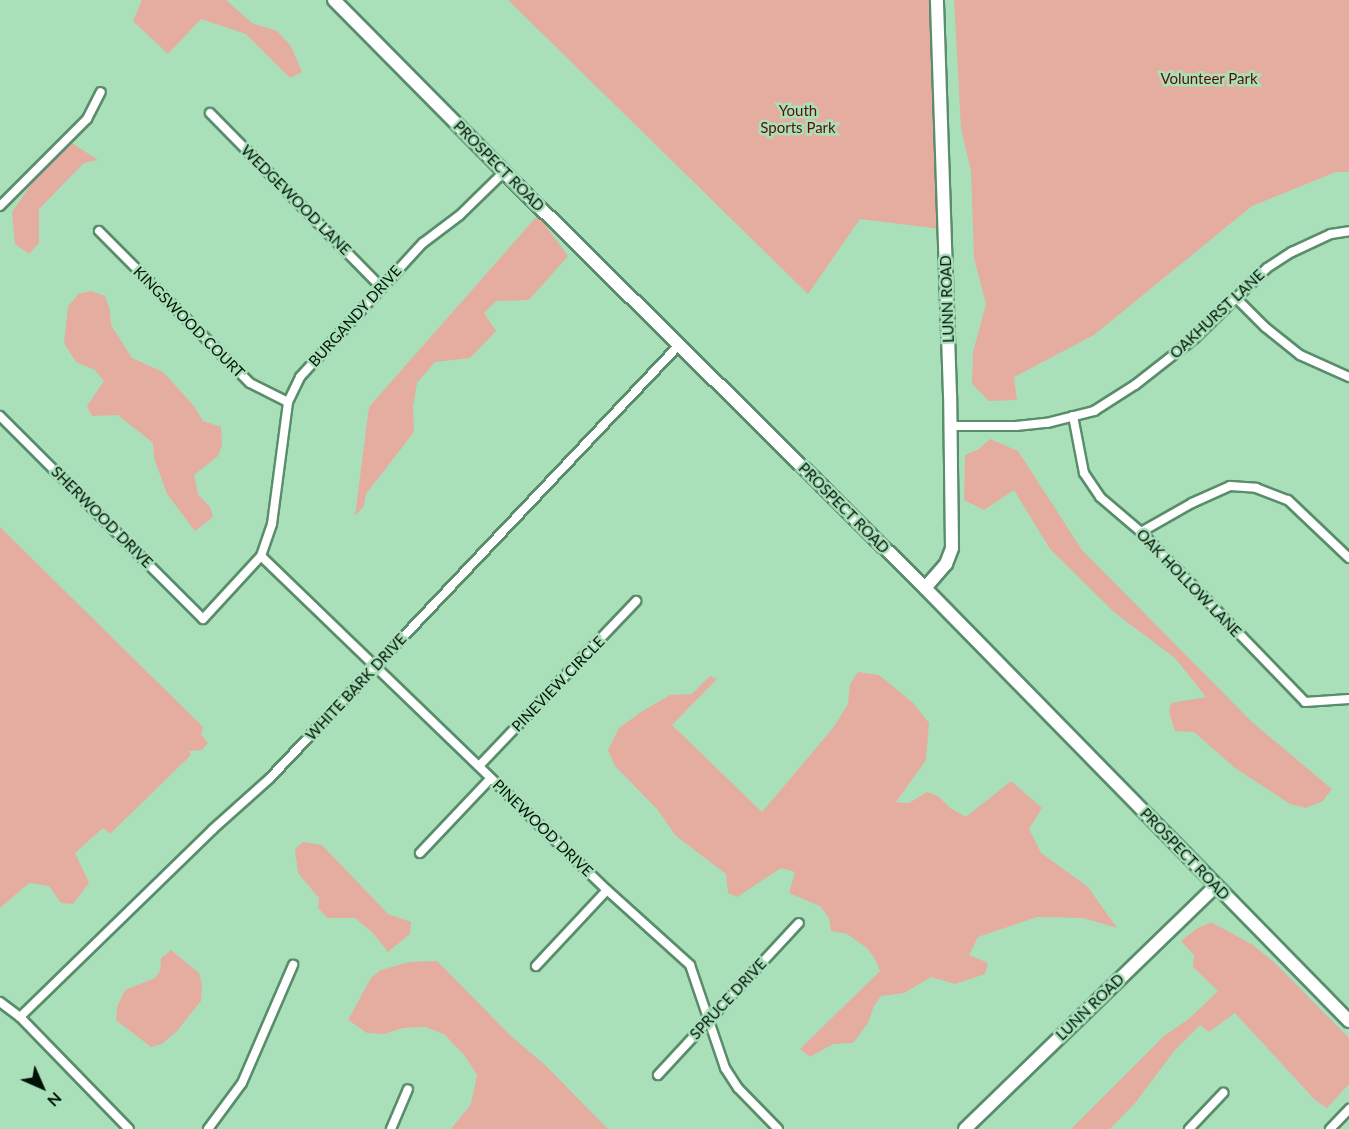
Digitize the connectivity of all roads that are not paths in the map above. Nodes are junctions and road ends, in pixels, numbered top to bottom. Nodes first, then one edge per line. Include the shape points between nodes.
1 (334, 0) edge
2 (937, 0) edge
3 (101, 92) dead end
4 (210, 113) dead end
5 (504, 172) junction
6 (0, 206) edge
7 (99, 231) dead end
8 (1349, 231) edge
9 (381, 287) junction
10 (1236, 297) junction
11 (680, 345) junction
12 (1349, 377) edge
13 (288, 402) junction
14 (0, 416) edge
15 (1073, 416) junction
16 (950, 426) junction
17 (1142, 532) junction
18 (261, 556) junction
19 (1349, 558) edge
20 (925, 588) junction
21 (636, 601) dead end
22 (203, 619) joint
23 (375, 667) junction
24 (1349, 699) edge
25 (479, 766) junction
26 (491, 778) junction
27 (420, 853) dead end
28 (1216, 886) junction
29 (608, 890) junction
30 (799, 924) dead end
31 (293, 965) dead end
32 (536, 966) dead end
33 (0, 1002) edge
34 (20, 1017) junction
35 (709, 1019) junction
36 (1349, 1021) edge
37 (658, 1075) dead end
38 (408, 1089) dead end
39 (1223, 1093) dead end
40 (1349, 1108) edge
41 (129, 1129) edge
42 (208, 1129) edge
43 (391, 1129) edge
44 (778, 1129) edge
45 (965, 1129) edge
46 (1189, 1129) edge
47 (1330, 1129) edge

1 - 5 street, PROSPECT ROAD
2 - 16 street, LUNN ROAD
3 - 6 street via 87,119
4 - 9 street, WEDGEWOOD LANE
5 - 9 street, BURGANDY DRIVE via 460,215 423,243
5 - 11 street, PROSPECT ROAD
7 - 13 street, KINGSWOOD COURT via 250,383
8 - 10 street, OAKHURST LANE via 1331,234 1292,252 1267,268
9 - 13 street, BURGANDY DRIVE via 300,377
10 - 12 street via 1300,355
10 - 15 street, OAKHURST LANE via 1195,339 1135,385 1094,411
11 - 20 street, PROSPECT ROAD
11 - 23 street, WHITE BARK DRIVE
13 - 18 street, BURGANDY DRIVE via 272,524
14 - 22 street, SHERWOOD DRIVE
15 - 16 street, OAKHURST LANE via 1016,426
15 - 17 street, OAK HOLLOW LANE via 1084,473 1100,497
16 - 20 street, LUNN ROAD via 952,548 946,564
17 - 19 street via 1230,486 1256,488 1288,500
17 - 24 street, OAK HOLLOW LANE via 1305,702
18 - 22 street, BURGANDY DRIVE
18 - 23 street, PINEWOOD DRIVE
20 - 28 street, PROSPECT ROAD
21 - 25 street, PINEVIEW CIRCLE
23 - 25 street, PINEWOOD DRIVE
23 - 34 street, WHITE BARK DRIVE via 270,778
25 - 26 street, PINEWOOD DRIVE
26 - 27 street
26 - 29 street, PINEWOOD DRIVE
28 - 36 street, PROSPECT ROAD
28 - 45 street, LUNN ROAD
29 - 32 street
29 - 35 street, PINEWOOD DRIVE via 690,965
30 - 35 street, SPRUCE DRIVE
31 - 42 street via 242,1083
33 - 34 street
34 - 41 street
35 - 37 street, SPRUCE DRIVE
35 - 44 street, PINEWOOD DRIVE via 725,1068 738,1088
38 - 43 street
39 - 46 street
40 - 47 street

